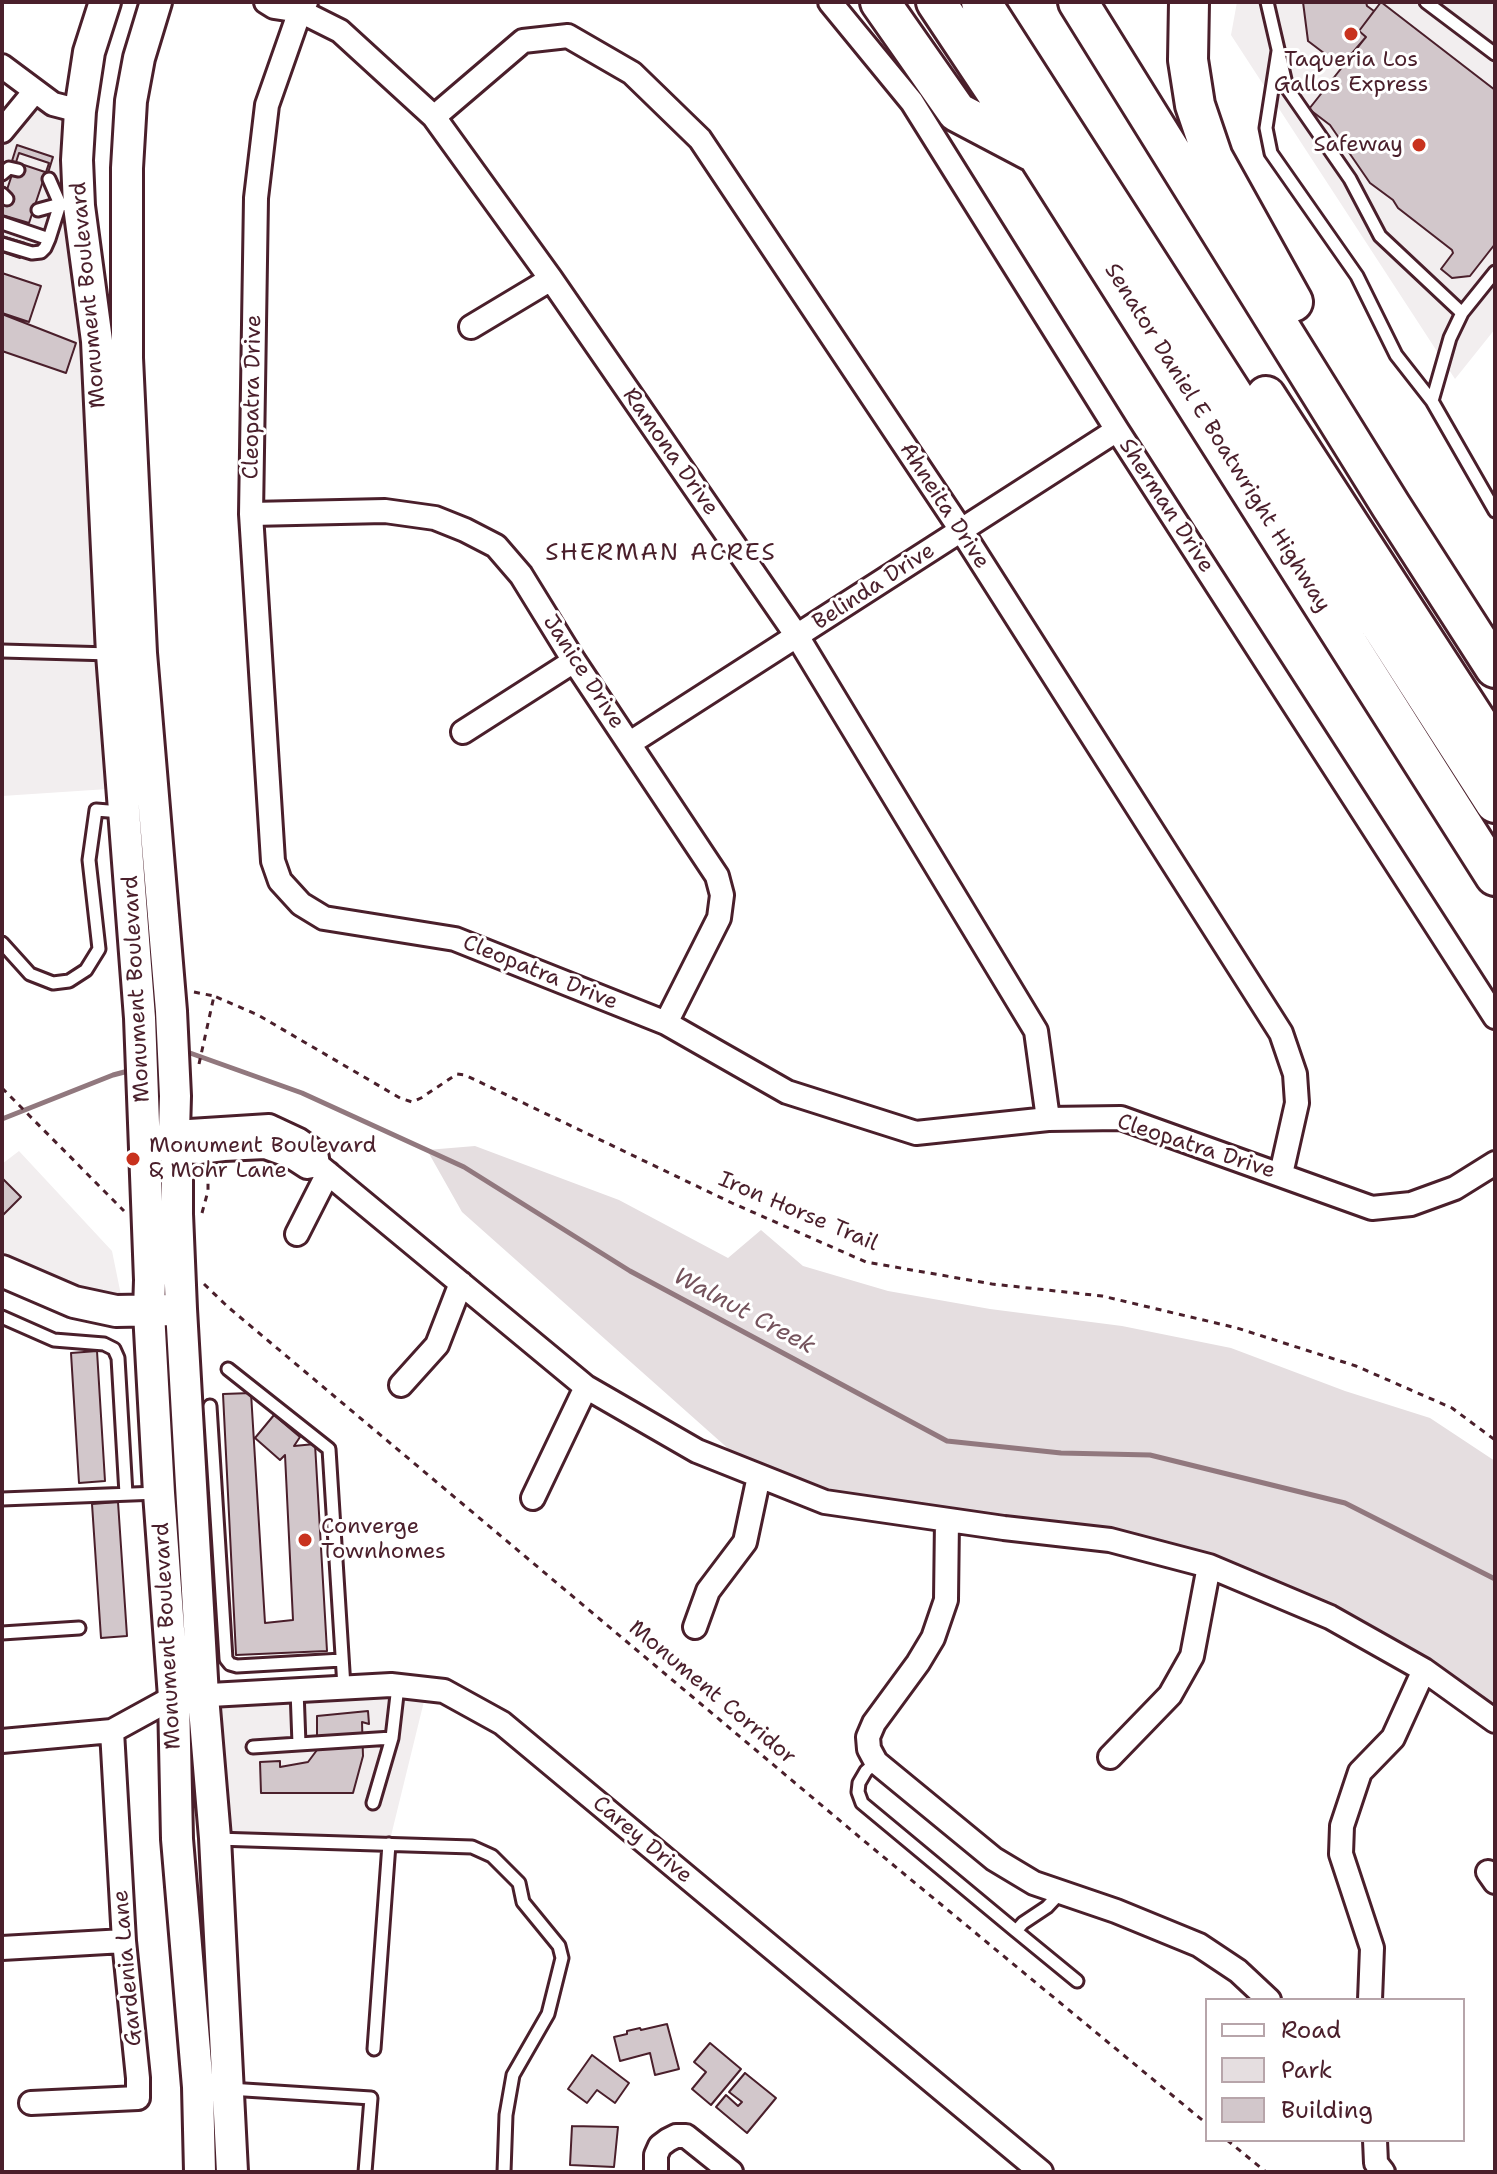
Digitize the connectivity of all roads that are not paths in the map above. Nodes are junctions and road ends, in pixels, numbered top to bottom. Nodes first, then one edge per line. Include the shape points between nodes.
1 (105, 2) edge
2 (156, 2) edge
3 (266, 2) edge
4 (830, 2) edge
5 (880, 2) edge
6 (936, 2) edge
7 (981, 2) edge
8 (1010, 2) edge
9 (1078, 2) edge
10 (1189, 2) edge
11 (1267, 2) edge
12 (1426, 2) edge
13 (301, 5) edge
14 (1493, 48) edge
15 (1278, 51) junction
16 (2, 66) edge
17 (35, 91) junction
18 (80, 111) junction
19 (434, 117) junction
20 (2, 131) edge
21 (1037, 154) junction
22 (18, 170) dead end
23 (2, 174) edge
24 (49, 179) dead end
25 (70, 205) junction
26 (38, 210) dead end
27 (2, 223) edge
28 (49, 239) junction
29 (2, 244) edge
30 (1495, 272) edge
31 (551, 279) junction
32 (1462, 313) junction
33 (471, 327) dead end
34 (1432, 401) junction
35 (1117, 430) junction
36 (1391, 506) junction
37 (1495, 511) edge
38 (251, 514) junction
39 (961, 530) junction
40 (797, 636) junction
41 (2, 651) edge
42 (112, 654) junction
43 (574, 661) junction
44 (1495, 668) edge
45 (463, 732) dead end
46 (630, 743) junction
47 (1495, 750) edge
48 (1495, 803) edge
49 (126, 813) junction
50 (1495, 876) edge
51 (2, 943) edge
52 (1495, 1017) edge
53 (666, 1023) junction
54 (1048, 1119) junction
55 (160, 1131) junction
56 (1495, 1163) edge
57 (323, 1169) junction
58 (1281, 1174) junction
59 (297, 1234) dead end
60 (2, 1271) edge
61 (461, 1283) junction
62 (181, 1309) junction
63 (149, 1312) junction
64 (2, 1317) edge
65 (228, 1369) dead end
66 (401, 1385) dead end
67 (586, 1387) junction
68 (210, 1406) dead end
69 (759, 1476) junction
70 (159, 1493) junction
71 (126, 1494) junction
72 (533, 1498) dead end
73 (2, 1499) edge
74 (947, 1520) junction
75 (1209, 1566) junction
76 (695, 1627) dead end
77 (79, 1628) dead end
78 (2, 1633) edge
79 (342, 1660) junction
80 (1424, 1670) junction
81 (398, 1686) junction
82 (344, 1687) junction
83 (297, 1690) junction
84 (188, 1696) junction
85 (1495, 1721) edge
86 (112, 1731) junction
87 (392, 1738) junction
88 (2, 1741) edge
89 (299, 1744) junction
90 (253, 1747) dead end
91 (1110, 1757) dead end
92 (876, 1762) junction
93 (373, 1803) dead end
94 (215, 1838) junction
95 (389, 1844) junction
96 (1061, 1892) junction
97 (1016, 1931) junction
98 (124, 1941) junction
99 (2, 1948) edge
100 (1077, 1981) dead end
101 (1267, 1998) edge
102 (1370, 1998) edge
103 (374, 2049) dead end
104 (229, 2088) junction
105 (198, 2090) junction
106 (31, 2103) dead end
107 (1375, 2142) edge
108 (200, 2172) edge
109 (232, 2172) edge
110 (365, 2172) edge
111 (504, 2172) edge
112 (656, 2172) edge
113 (731, 2172) edge
114 (1041, 2172) edge
115 (1383, 2172) edge

1 - 18 main road, Monument Boulevard via 89,52
2 - 55 main road, Monument Boulevard via 131,101 127,358 141,653 171,1011 186,1086
3 - 13 street, Ramona Drive via 274,7
4 - 35 street, Sherman Drive via 912,102
5 - 21 highway via 957,112
6 - 21 highway, Senator Daniel E Boatwright Highway
7 - 48 highway
8 - 47 highway
9 - 36 highway
10 - 36 highway via 1188,60 1195,105 1213,158 1357,420
11 - 15 lane
12 - 14 lane
13 - 19 street, Ramona Drive via 340,31
13 - 38 street, Cleopatra Drive via 267,105 256,198
15 - 32 lane via 1287,88 1350,179 1380,236
15 - 34 lane via 1266,128 1271,153 1357,276 1396,355
16 - 17 street
17 - 18 street via 53,104
17 - 20 street
18 - 25 main road, Monument Boulevard
19 - 31 street, Ramona Drive
19 - 39 street, Ahneita Drive via 523,41 568,36 632,73 700,139
21 - 50 highway, Senator Daniel E Boatwright Highway
22 - 23 lane via 9,168
24 - 25 lane
25 - 26 lane
25 - 28 lane
25 - 42 main road, Monument Boulevard via 99,368
27 - 28 lane
28 - 29 lane via 41,252 32,253
30 - 32 lane
31 - 33 street
31 - 40 street, Ramona Drive
32 - 34 lane
34 - 37 lane
35 - 39 street, Belinda Drive
35 - 52 street, Sherman Drive
36 - 44 highway
38 - 43 street, Janice Drive via 385,511 435,518 465,530 496,546 521,575
38 - 53 street, Cleopatra Drive via 273,861 280,881 301,904 324,918 455,939
39 - 40 street, Belinda Drive
39 - 58 street, Ahneita Drive via 1281,1033 1295,1074 1297,1103
40 - 46 street, Belinda Drive
40 - 54 street, Ramona Drive via 1036,1031
41 - 42 lane
42 - 49 main road, Monument Boulevard
43 - 45 street
43 - 46 street, Janice Drive
46 - 53 street, Janice Drive via 717,876 722,895 719,918
49 - 51 lane via 96,810 89,860 99,949 86,970 69,981 53,983 30,974
49 - 55 main road, Monument Boulevard via 140,1018
53 - 54 street, Cleopatra Drive via 787,1092 916,1133
54 - 58 street, Cleopatra Drive via 1121,1118
55 - 57 street via 199,1152 265,1147
55 - 62 main road, Monument Boulevard via 177,1214
55 - 63 main road, Monument Boulevard
56 - 58 street, Cleopatra Drive via 1455,1188 1411,1204 1372,1208
57 - 59 street
57 - 61 street
60 - 63 main road via 74,1302
61 - 66 street via 437,1345
61 - 67 street
62 - 63 main road
62 - 84 main road, Monument Boulevard
63 - 70 main road, Monument Boulevard
64 - 71 lane via 54,1340 114,1349
65 - 79 lane via 329,1449
67 - 69 street via 697,1451
67 - 72 street
68 - 79 lane via 226,1659 237,1666
69 - 74 street via 825,1502
69 - 76 street via 745,1542 708,1591
70 - 71 lane
70 - 84 main road, Monument Boulevard
71 - 73 lane
74 - 75 street via 1110,1540
74 - 92 street via 946,1600 933,1638 874,1723 868,1737
75 - 80 street via 1330,1617
75 - 91 street via 1192,1656 1170,1695
77 - 78 lane
79 - 82 lane
80 - 85 street
80 - 102 street via 1393,1738 1360,1772 1342,1826 1341,1854 1372,1948
81 - 82 street, Carey Drive
81 - 87 lane
81 - 114 street, Carey Drive via 444,1691 502,1723
82 - 83 street, Carey Drive
83 - 84 street, Carey Drive
83 - 89 lane
84 - 86 street
84 - 94 main road, Monument Boulevard
84 - 105 main road, Monument Boulevard via 177,1839
86 - 88 street
86 - 98 street, Gardenia Lane
87 - 89 lane
87 - 93 lane
89 - 90 lane
92 - 96 street via 994,1859
92 - 97 lane via 859,1783 862,1803
94 - 95 lane
94 - 104 main road, Monument Boulevard
95 - 103 lane
95 - 111 lane via 472,1847 492,1856 519,1883 523,1902 559,1946 562,1958 548,2014 513,2075
96 - 97 lane
96 - 101 street via 1199,1945
97 - 100 lane
98 - 99 street
98 - 106 street, Gardenia Lane via 138,2098
104 - 105 lane
104 - 109 main road, Monument Boulevard
104 - 110 lane via 371,2098
105 - 108 main road, Monument Boulevard
107 - 115 street via 1376,2163
112 - 113 street via 660,2146 686,2136

